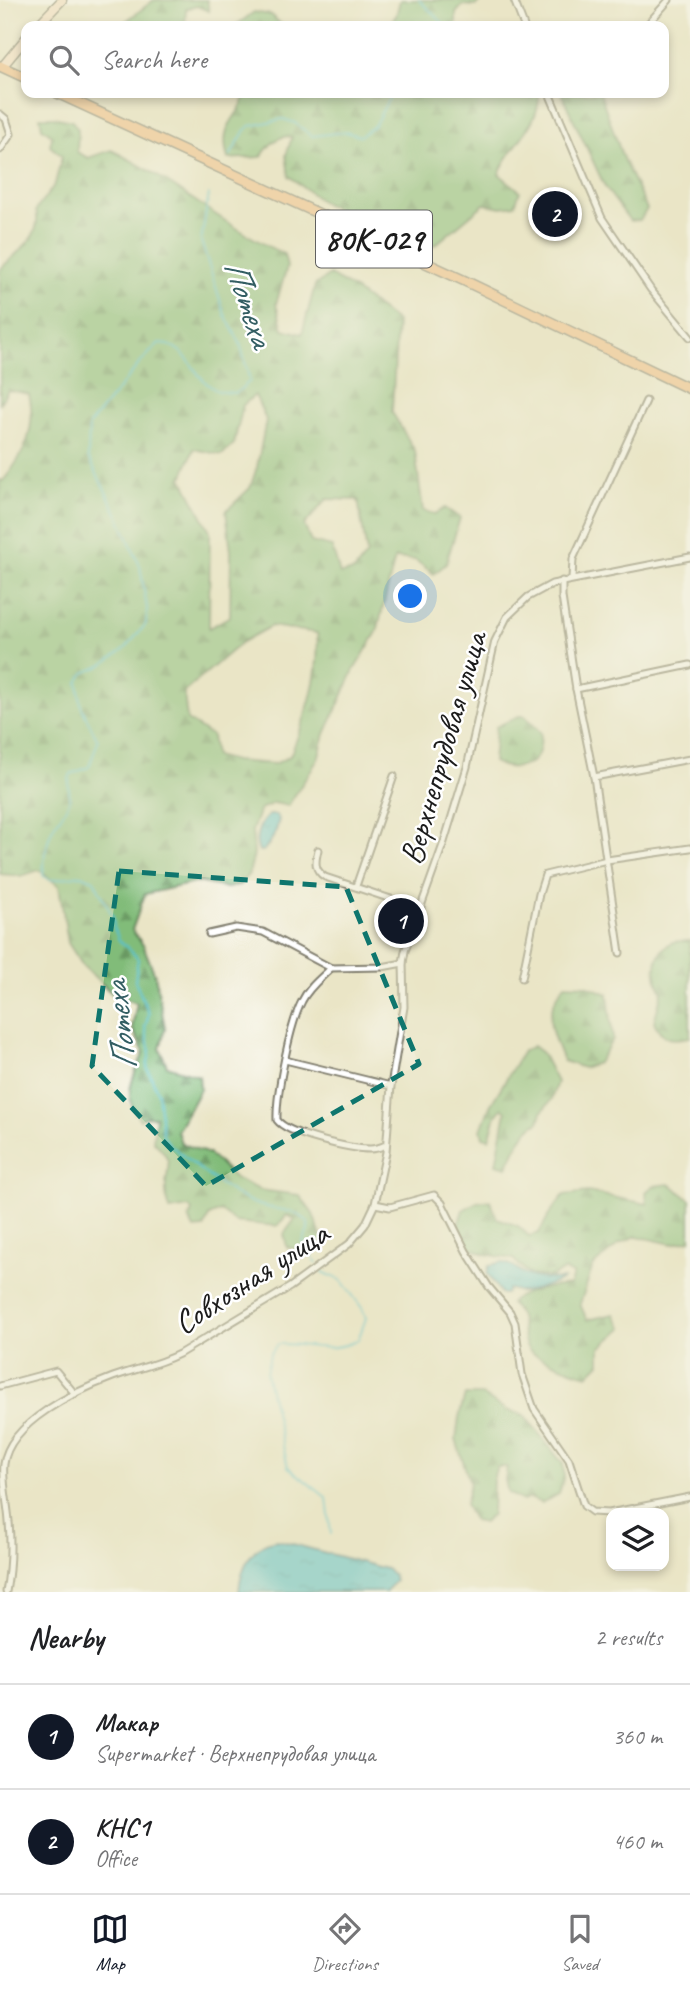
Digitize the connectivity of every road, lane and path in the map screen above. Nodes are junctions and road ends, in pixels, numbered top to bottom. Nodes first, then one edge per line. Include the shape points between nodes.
1 (62, 0) edge
2 (514, 0) edge
3 (669, 0) edge
4 (42, 21) edge
5 (522, 21) edge
6 (650, 21) edge
7 (21, 44) edge
8 (1, 67) edge
9 (21, 76) edge
10 (68, 98) edge
11 (551, 98) edge
12 (0, 114) edge
13 (0, 150) edge
14 (690, 337) edge
15 (690, 389) edge
16 (646, 401) dead end
17 (690, 557) edge
18 (572, 579) junction
19 (562, 581) junction
20 (690, 665) edge
21 (576, 689) junction
22 (690, 759) edge
23 (394, 776) dead end
24 (593, 777) junction
25 (690, 848) edge
26 (318, 850) dead end
27 (607, 860) junction
28 (356, 886) junction
29 (421, 909) junction
30 (209, 934) dead end
31 (620, 953) dead end
32 (403, 963) junction
33 (331, 968) junction
34 (522, 978) dead end
35 (285, 1060) junction
36 (391, 1086) junction
37 (386, 1145) junction
38 (374, 1204) junction
39 (0, 1387) edge
40 (75, 1394) junction
41 (690, 1497) edge
42 (6, 1592) edge

1 - 4 street
2 - 5 street
3 - 6 street
7 - 8 street
8 - 9 main road
10 - 15 main road, 80К-029
11 - 14 street via 602,218
12 - 13 street via 10,134
16 - 18 street via 573,559
17 - 18 street, Верхнепрудовая улица
18 - 19 street, Верхнепрудовая улица
19 - 21 street
19 - 29 street, Верхнепрудовая улица via 528,597 500,628 467,766
20 - 21 street
21 - 24 street
22 - 24 street
23 - 28 street, Верхнепрудовая улица
24 - 27 street
25 - 27 street
26 - 28 street via 319,873
27 - 31 street
27 - 34 street via 545,875
28 - 29 street
29 - 32 street, Верхнепрудовая улица
30 - 33 street via 236,928 263,932
32 - 33 street
32 - 36 street, Верхнепрудовая улица via 403,1015
33 - 35 street via 303,998
35 - 36 street
35 - 37 street via 276,1109 279,1124 342,1146 369,1150
36 - 37 street, Верхнепрудовая улица
37 - 38 street, Верхнепрудовая улица
38 - 40 street, Совхозная улица via 359,1234 290,1287 156,1365 112,1377
38 - 41 street via 390,1207 434,1195 442,1203 466,1251 510,1312 530,1399 540,1421 560,1443 584,1506 592,1512 609,1513
39 - 40 street via 56,1371
40 - 42 street, Совхозная улица via 31,1421 10,1446 4,1464 10,1526

